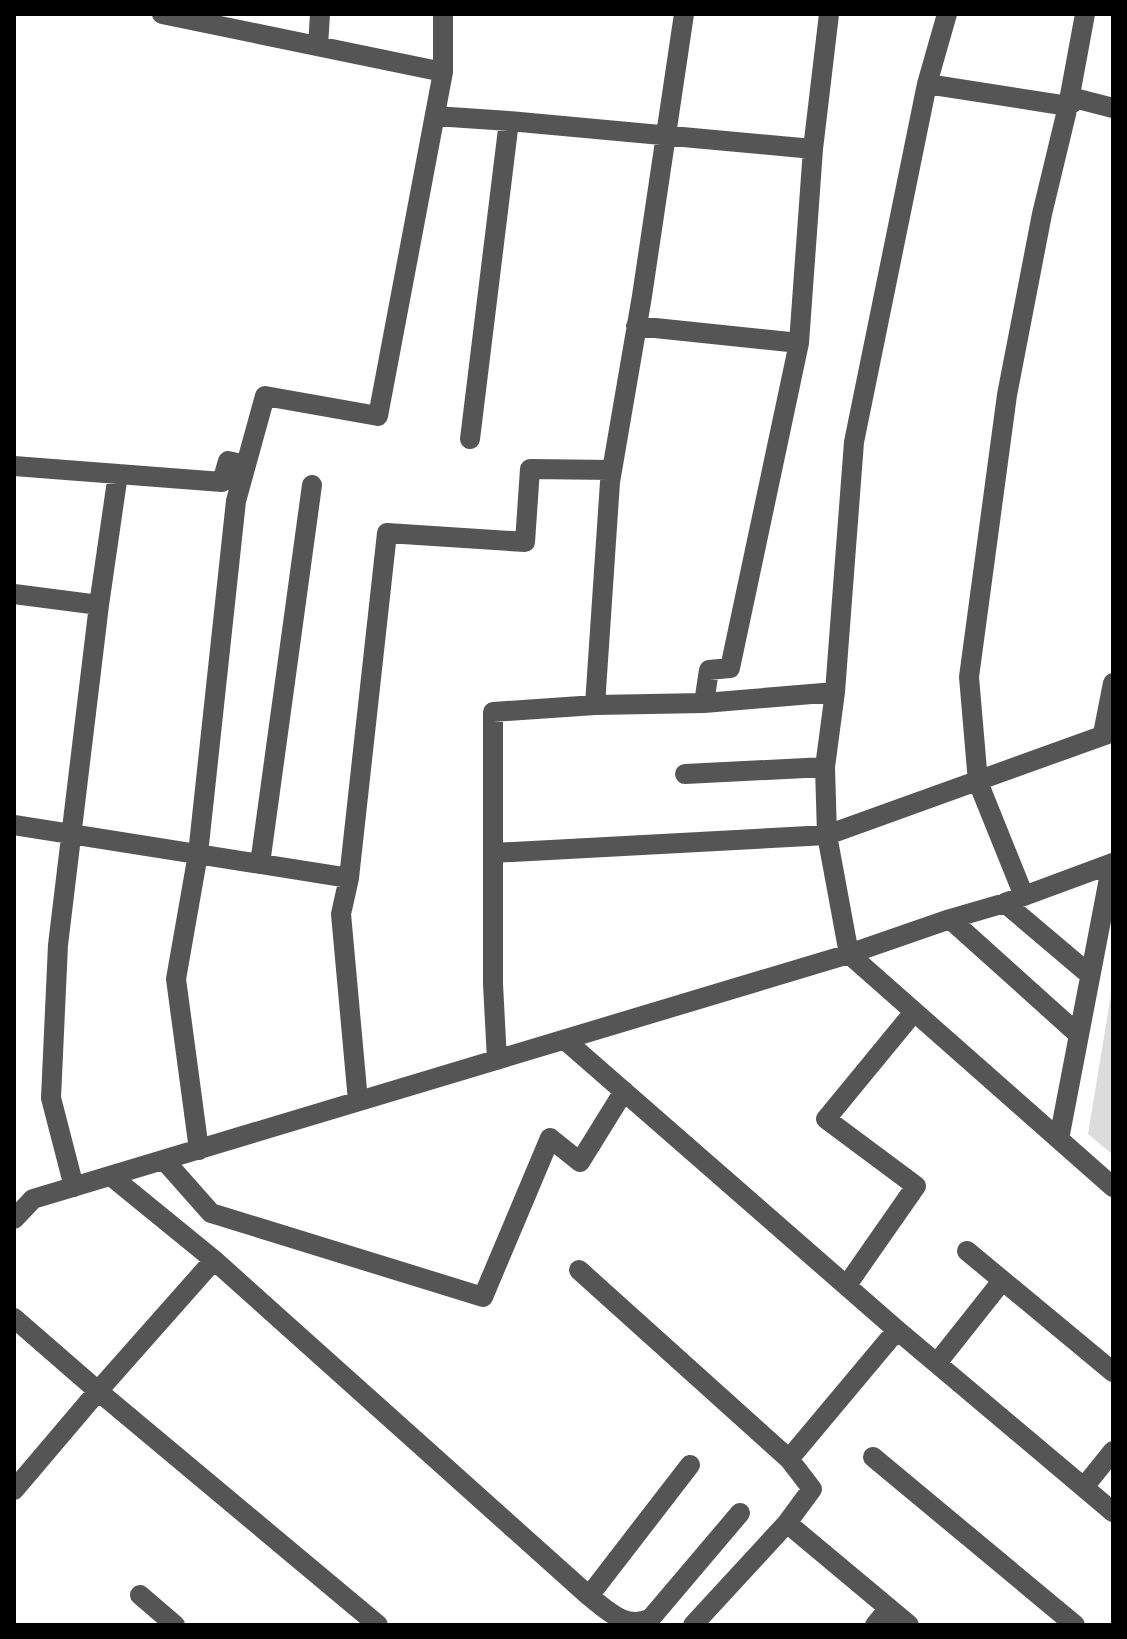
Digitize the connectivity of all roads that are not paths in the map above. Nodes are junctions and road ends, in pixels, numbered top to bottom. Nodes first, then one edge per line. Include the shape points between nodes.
1 (162, 14) edge
2 (320, 14) edge
3 (443, 14) edge
4 (684, 14) edge
5 (829, 14) edge
6 (947, 14) edge
7 (1085, 14) edge
8 (246, 22) edge
9 (318, 46) junction
10 (443, 72) junction
11 (927, 84) junction
12 (1068, 106) junction
13 (1113, 108) edge
14 (435, 116) junction
15 (509, 121) junction
16 (666, 136) junction
17 (813, 149) junction
18 (636, 326) junction
19 (799, 343) junction
20 (470, 439) dead end
21 (246, 465) junction
22 (14, 466) edge
23 (612, 470) junction
24 (118, 474) junction
25 (312, 485) dead end
26 (14, 594) edge
27 (99, 605) junction
28 (1113, 683) edge
29 (835, 692) junction
30 (704, 703) junction
31 (595, 705) junction
32 (1108, 733) edge
33 (825, 767) junction
34 (685, 774) dead end
35 (978, 782) junction
36 (14, 825) edge
37 (72, 834) junction
38 (827, 835) junction
39 (493, 853) junction
40 (198, 854) junction
41 (1113, 863) edge
42 (260, 864) junction
43 (349, 878) junction
44 (1014, 899) junction
45 (950, 919) junction
46 (849, 954) junction
47 (1090, 975) junction
48 (914, 1012) junction
49 (1079, 1035) junction
50 (565, 1040) junction
51 (497, 1060) junction
52 (624, 1091) junction
53 (358, 1101) junction
54 (1059, 1139) junction
55 (199, 1150) junction
56 (164, 1160) junction
57 (111, 1176) junction
58 (74, 1187) junction
59 (1113, 1187) edge
60 (14, 1219) edge
61 (967, 1251) dead end
62 (214, 1260) junction
63 (579, 1270) dead end
64 (1002, 1281) junction
65 (847, 1285) junction
66 (14, 1318) edge
67 (897, 1330) junction
68 (937, 1363) junction
69 (1113, 1372) edge
70 (98, 1391) junction
71 (1113, 1451) edge
72 (873, 1457) dead end
73 (789, 1459) junction
74 (690, 1465) dead end
75 (1084, 1487) junction
76 (14, 1490) edge
77 (1113, 1512) edge
78 (740, 1513) dead end
79 (787, 1523) junction
80 (140, 1595) dead end
81 (589, 1596) junction
82 (889, 1608) junction
83 (175, 1625) edge
84 (378, 1625) edge
85 (693, 1625) edge
86 (875, 1625) edge
87 (909, 1625) edge
88 (1075, 1625) edge

1 - 8 street
2 - 9 street
3 - 10 street
4 - 16 street
5 - 17 street
6 - 11 street
7 - 12 street
8 - 9 street
9 - 10 street
10 - 14 street
11 - 12 street
11 - 29 street via 854,442
12 - 13 street via 1078,99
12 - 35 street via 1007,395 969,677
14 - 15 street
14 - 21 street via 378,416 265,396
15 - 16 street
15 - 20 street
16 - 17 street
16 - 18 street
17 - 19 street
18 - 19 street
18 - 23 street
19 - 30 street via 730,668 709,670
21 - 24 street via 228,461 222,482
21 - 40 street via 236,501
22 - 24 street
23 - 31 street
23 - 43 street via 530,469 525,542 387,533
24 - 27 street
25 - 42 street
26 - 27 street
27 - 37 street
28 - 32 street
29 - 30 street
29 - 33 street
30 - 31 street
31 - 39 street via 493,712
32 - 35 street
33 - 34 street
33 - 38 street
35 - 38 street
35 - 44 street
36 - 37 street
37 - 40 street
37 - 58 street via 58,945 51,1098
38 - 39 street
38 - 46 street
39 - 51 street
40 - 42 street
40 - 55 street via 176,979
41 - 44 street
41 - 47 street
42 - 43 street
43 - 53 street via 341,914
44 - 45 street
44 - 47 street
45 - 46 street
45 - 49 street
46 - 48 street
46 - 50 street
47 - 49 street
48 - 54 street
48 - 65 street via 826,1119 916,1186
49 - 54 street
50 - 51 street
50 - 52 street
51 - 53 street
52 - 56 street via 580,1162 550,1138 483,1297 211,1213
52 - 65 street
53 - 55 street
54 - 59 street
55 - 56 street
56 - 57 street
57 - 58 street
57 - 62 street
58 - 60 street via 33,1199
61 - 64 street
62 - 70 street
62 - 81 street
63 - 73 street
64 - 68 street
64 - 69 street
65 - 67 street
66 - 70 street
67 - 68 street
67 - 73 street
68 - 75 street
70 - 76 street
70 - 84 street
71 - 75 street
72 - 88 street
73 - 79 street via 812,1489
74 - 81 street
75 - 77 street
78 - 81 street via 642,1623 619,1619
79 - 82 street
79 - 85 street
80 - 83 street
82 - 86 street
82 - 87 street

